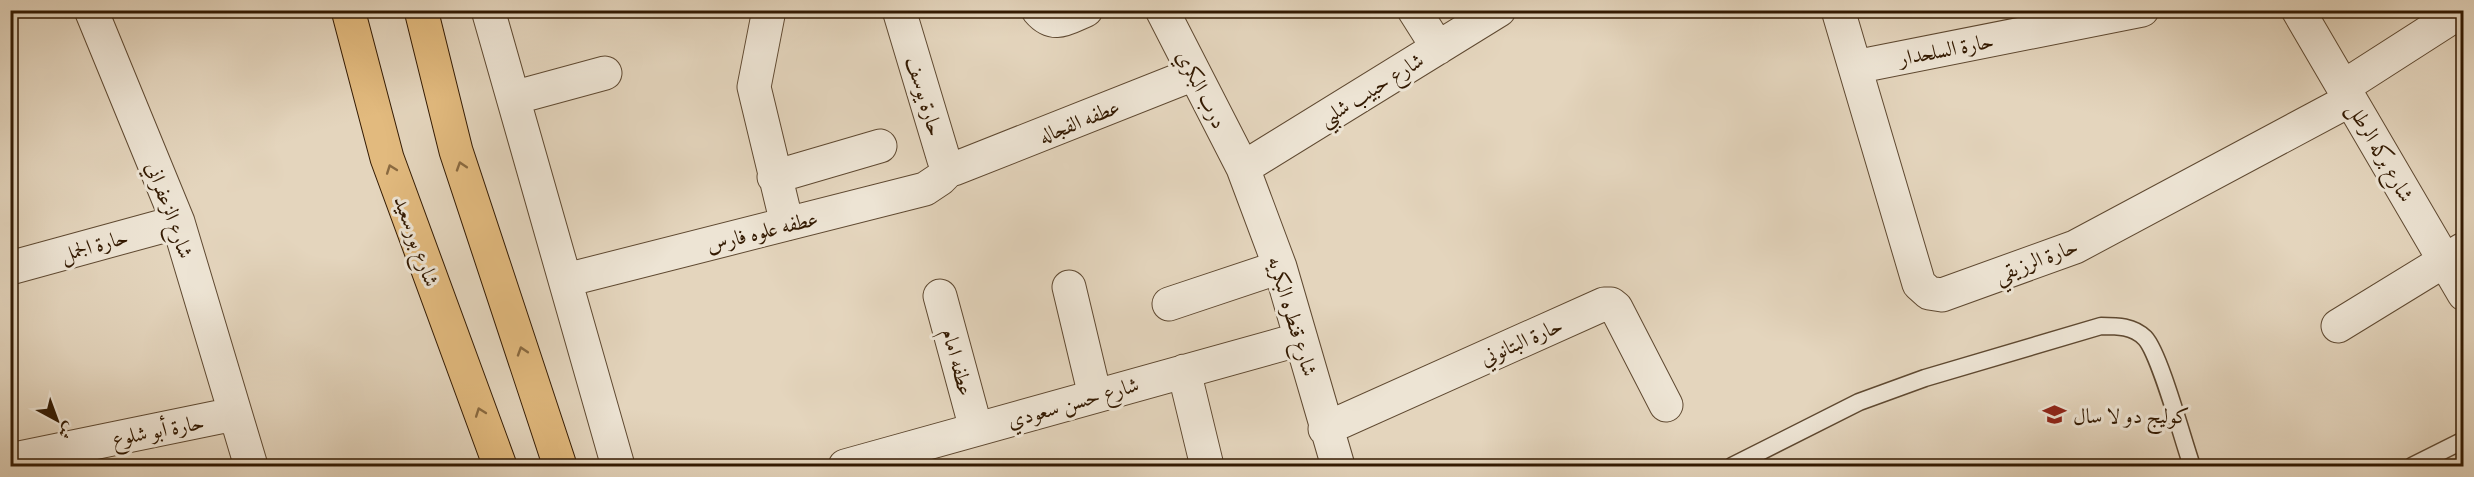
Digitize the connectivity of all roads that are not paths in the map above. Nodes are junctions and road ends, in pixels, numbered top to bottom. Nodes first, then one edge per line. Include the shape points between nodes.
1 (91, 10) edge
2 (348, 10) edge
3 (421, 10) edge
4 (488, 10) edge
5 (769, 10) edge
6 (899, 10) edge
7 (1038, 10) edge
8 (1086, 10) edge
9 (1414, 10) edge
10 (1499, 10) edge
11 (1838, 10) edge
12 (2142, 10) edge
13 (2298, 10) edge
14 (2463, 10) edge
15 (1162, 11) edge
16 (1438, 48) junction
17 (1856, 67) junction
18 (605, 73) dead end
19 (1194, 74) junction
20 (2347, 94) junction
21 (513, 98) junction
22 (880, 146) dead end
23 (957, 167) junction
24 (1243, 168) junction
25 (774, 177) junction
26 (178, 222) junction
27 (787, 224) junction
28 (2454, 255) edge
29 (1280, 267) junction
30 (10, 268) edge
31 (566, 280) junction
32 (1069, 287) dead end
33 (2463, 294) edge
34 (939, 296) dead end
35 (1169, 304) dead end
36 (2338, 326) dead end
37 (1301, 339) junction
38 (1184, 371) junction
39 (1095, 396) junction
40 (1666, 405) dead end
41 (234, 414) junction
42 (976, 429) junction
43 (1325, 429) junction
44 (2463, 440) edge
45 (10, 460) edge
46 (251, 466) edge
47 (500, 466) edge
48 (560, 466) edge
49 (618, 466) edge
50 (845, 466) edge
51 (1207, 466) edge
52 (1338, 466) edge
53 (1732, 466) edge
54 (2192, 466) edge
55 (2412, 466) edge

1 - 26 street, شارع الزعفراني
47 -> 2 main road, شارع بورسعيد via 387,159
48 -> 3 main road via 456,151
4 - 21 street
5 - 25 street via 754,87
6 - 23 street, حارة يوسف via 944,160
7 - 8 street via 1046,19 1057,22
9 - 16 street
10 - 16 street, شارع حبيب شلبي
11 - 17 street, حارة الرزيقي
12 - 17 street, حارة السلحدار
13 - 20 street, شارع بركه الرطل
14 - 20 street, حارة الرزيقي
15 - 19 street, درب البكري
16 - 24 street, شارع حبيب شلبي
17 - 20 street, حارة الرزيقي via 1919,284 1942,295 2075,247
18 - 21 street
19 - 23 street, عطفه الفجاله
19 - 24 street, درب البكري
20 - 28 street, شارع بركه الرطل
21 - 31 street
22 - 25 street
23 - 27 street, عطفه علوه فارس via 925,189
24 - 29 street, شارع قنطره البكريه
25 - 27 street
26 - 30 street, حارة الجمل
26 - 41 street, شارع الزعفراني
27 - 31 street, عطفه علوه فارس
28 - 33 street, شارع بركه الرطل
28 - 36 street
29 - 35 street
29 - 37 street, شارع قنطره البكريه
31 - 49 street
32 - 39 street
34 - 42 street, عطفه امام
37 - 38 street, شارع حسن سعودي
37 - 43 street, شارع قنطره البكريه
38 - 39 street, شارع حسن سعودي
38 - 51 street
39 - 42 street, شارع حسن سعودي
40 - 43 street, حارة البتانوني via 1616,308 1604,304
41 - 45 street, حارة أبو شلوع
41 - 46 street, شارع الزعفراني
42 - 50 street, شارع حسن سعودي
43 - 52 street, شارع قنطره البكريه
44 - 55 lane
53 - 54 lane via 1859,402 1925,378 2102,326 2125,326 2145,339 2156,359

